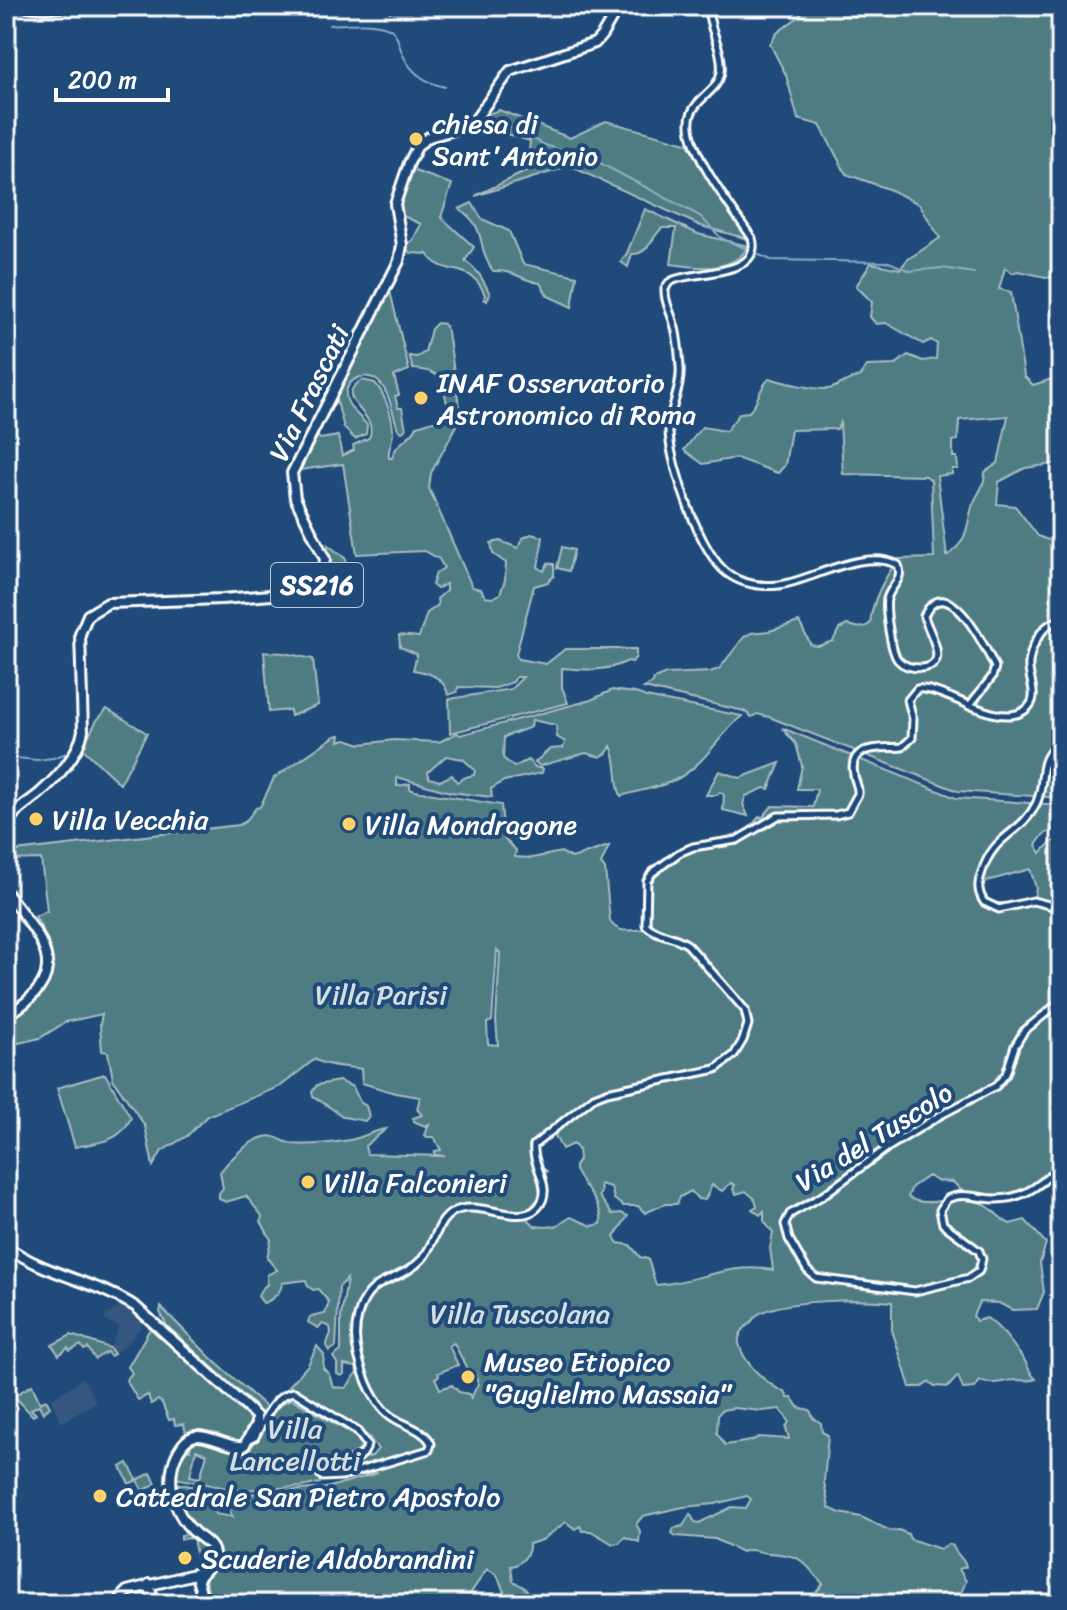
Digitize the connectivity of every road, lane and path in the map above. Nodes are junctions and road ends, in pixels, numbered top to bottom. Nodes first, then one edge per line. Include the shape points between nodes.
1 (81, 6) edge
2 (392, 6) edge
3 (410, 6) edge
4 (619, 6) edge
5 (708, 6) edge
6 (26, 7) edge
7 (1061, 621) edge
8 (978, 694) junction
9 (969, 706) junction
10 (977, 708) junction
11 (986, 710) junction
12 (1061, 742) edge
13 (6, 829) edge
14 (6, 892) edge
15 (1061, 908) edge
16 (1061, 1001) edge
17 (6, 1016) edge
18 (1061, 1165) edge
19 (1061, 1220) edge
20 (6, 1246) edge
21 (1061, 1272) edge
22 (1061, 1350) edge
23 (1061, 1395) edge
24 (249, 1440) junction
25 (197, 1576) junction
26 (149, 1584) junction
27 (204, 1603) edge
28 (120, 1604) edge
29 (154, 1604) edge

1 - 6 main road
2 - 3 main road
4 - 13 main road, Via Frascati / SS216 via 595,43 509,71 475,120 429,137 413,154 395,206 402,245 399,261 292,471 294,495 324,556 320,581 292,594 113,602 96,609 80,636 79,745 43,790 13,814
5 - 8 street via 721,72 715,87 692,110 689,128 704,164 753,245 749,256 734,266 676,279 665,289 681,371 670,437 684,495 715,560 731,576 754,586 785,584 852,563 896,564 900,575 887,598 897,659 906,666 932,664 937,651 924,616 939,601 954,606 973,625 995,667
7 - 11 street via 1047,626 1033,648 1030,706 1011,715
8 - 9 street
8 - 10 street
8 - 11 street via 977,703
9 - 10 street
9 - 24 street via 927,688 915,690 908,702 912,738 902,747 871,747 859,756 854,771 858,794 848,812 773,817 737,840 679,853 652,873 647,881 646,925 688,945 740,1003 747,1016 743,1040 716,1069 594,1097 534,1145 532,1154 544,1187 538,1207 524,1216 465,1207 453,1211 437,1227 419,1263 371,1292 355,1328 373,1396 385,1412 427,1436 429,1450 323,1477 322,1469 361,1457 367,1445 357,1431 294,1392 278,1399
10 - 11 street
12 - 15 street via 1044,760 1034,807 989,853 978,886 984,902 999,909 1033,901
14 - 17 main road via 35,929 47,955 38,990
16 - 18 street, Via del Tuscolo via 1024,1031 996,1086 887,1148 790,1214 785,1231 818,1279 921,1290 973,1276 981,1266 979,1251 943,1224 940,1210 947,1199 1023,1195
19 - 21 street
20 - 24 main road via 113,1293 150,1319 255,1415
22 - 23 street via 1056,1375
24 - 25 main road via 240,1447 193,1437 175,1459 176,1506 214,1552
25 - 26 main road
25 - 27 main road
26 - 28 main road via 125,1592
26 - 29 main road

